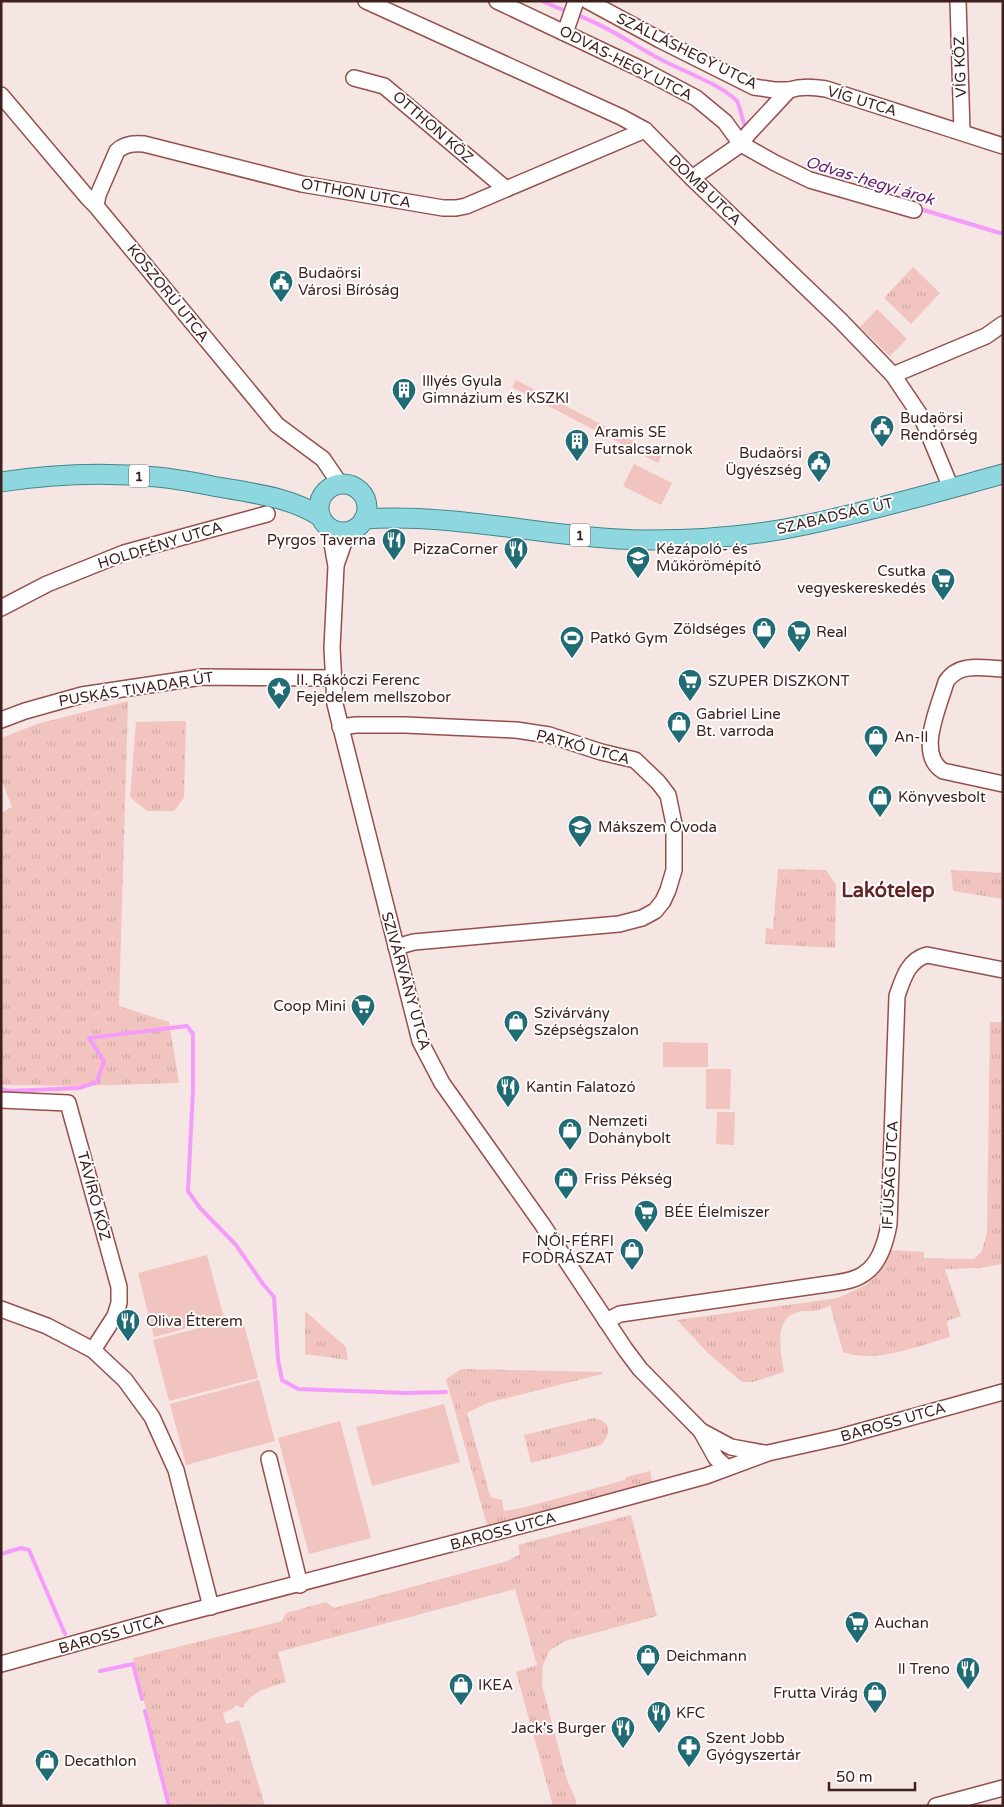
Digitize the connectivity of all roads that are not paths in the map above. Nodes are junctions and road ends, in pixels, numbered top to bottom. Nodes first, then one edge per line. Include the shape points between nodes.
1 (366, 1) edge
2 (497, 1) edge
3 (576, 1) edge
4 (588, 1) edge
5 (958, 1) edge
6 (565, 33) junction
7 (354, 78) dead end
8 (789, 90) junction
9 (1, 95) edge
10 (645, 130) junction
11 (962, 132) junction
12 (740, 144) junction
13 (1003, 146) edge
14 (692, 178) junction
15 (506, 190) junction
16 (96, 206) junction
17 (914, 210) dead end
18 (1003, 324) edge
19 (893, 375) junction
20 (1003, 474) edge
21 (1, 482) edge
22 (332, 488) junction
23 (952, 488) junction
24 (275, 497) junction
25 (364, 497) junction
26 (267, 514) dead end
27 (364, 519) junction
28 (425, 519) junction
29 (325, 522) junction
30 (348, 531) junction
31 (336, 566) junction
32 (1, 608) edge
33 (1003, 669) edge
34 (333, 678) junction
35 (1, 720) edge
36 (340, 727) junction
37 (1003, 784) edge
38 (396, 947) junction
39 (1003, 970) edge
40 (1, 1100) edge
41 (1, 1309) edge
42 (606, 1321) junction
43 (93, 1350) junction
44 (1003, 1392) edge
45 (701, 1431) junction
46 (768, 1453) junction
47 (269, 1459) dead end
48 (727, 1468) junction
49 (300, 1585) junction
50 (211, 1607) junction
51 (1, 1664) edge
52 (1003, 1788) edge
53 (936, 1806) edge

1 - 10 street, DOMB UTCA
2 - 6 street, ODVAS-HEGY UTCA
3 - 6 street
4 - 8 street, SZÁLLÁSHEGY UTCA via 754,87
5 - 11 street, VÍG KÖZ
6 - 12 street, ODVAS-HEGY UTCA via 696,98 725,122
7 - 15 street, OTTHON KÖZ via 384,86
8 - 11 street, VÍG UTCA via 826,89
8 - 12 street
9 - 16 street, KOSZORÚ UTCA
10 - 14 street, DOMB UTCA
10 - 15 street, OTTHON UTCA
11 - 13 street, VÍG UTCA
12 - 14 street
12 - 17 street via 810,180
14 - 19 street, DOMB UTCA
15 - 16 street, OTTHON UTCA via 466,206 443,208 302,184 133,143 119,148 115,154
16 - 22 street, KOSZORÚ UTCA via 277,425 323,459
18 - 19 street via 986,336
19 - 23 street, DOMB UTCA via 922,418
20 - 23 main road, SZABADSÁG ÚT / 1
21 - 24 main road, 1 via 45,476 158,477
22 - 24 main road, 1
22 - 25 main road, SZABADSÁG ÚT / 1 via 354,486
22 - 29 main road via 320,500 319,509
23 - 28 main road, SZABADSÁG ÚT / 1 via 804,525 703,538 630,539
24 - 29 main road, 1 via 300,505
25 - 27 main road via 367,504
25 - 28 main road, SZABADSÁG ÚT / 1
26 - 32 street, HOLDFÉNY UTCA via 124,553 47,584
27 - 28 main road, SZABADSÁG ÚT / 1
27 - 30 main road
29 - 30 main road, 1 via 337,531
29 - 31 street, SZIVÁRVÁNY UTCA
30 - 31 street, SZIVÁRVÁNY UTCA
31 - 34 street, SZIVÁRVÁNY UTCA
33 - 37 street via 956,670 946,682 930,738 936,767
34 - 35 street, PUSKÁS TIVADAR ÚT via 202,677 82,695
34 - 36 street, SZIVÁRVÁNY UTCA
36 - 38 street, SZIVÁRVÁNY UTCA
36 - 38 street, PATKÓ UTCA via 516,730 549,735 635,760 668,795 674,824 674,870 663,901 655,911 619,924 414,942
38 - 42 street, SZIVÁRVÁNY UTCA via 420,1041 430,1062
39 - 42 street, IFJÚSÁG UTCA via 927,955 916,959 909,967 897,996 889,1224 879,1255 866,1273 828,1284 620,1314
40 - 43 street, TÁVÍRÓ KÖZ via 68,1103 119,1287 115,1316
41 - 43 street via 47,1326
42 - 45 street, SZIVÁRVÁNY UTCA via 640,1368
43 - 50 street via 125,1380 152,1417 176,1470
44 - 46 street, BAROSS UTCA via 840,1438
45 - 46 street, SZIVÁRVÁNY UTCA via 731,1447
45 - 48 street, SZIVÁRVÁNY UTCA via 716,1458
46 - 48 street, BAROSS UTCA
47 - 49 street
48 - 49 street, BAROSS UTCA via 578,1512
49 - 50 street, BAROSS UTCA
50 - 51 street, BAROSS UTCA
52 - 53 street

